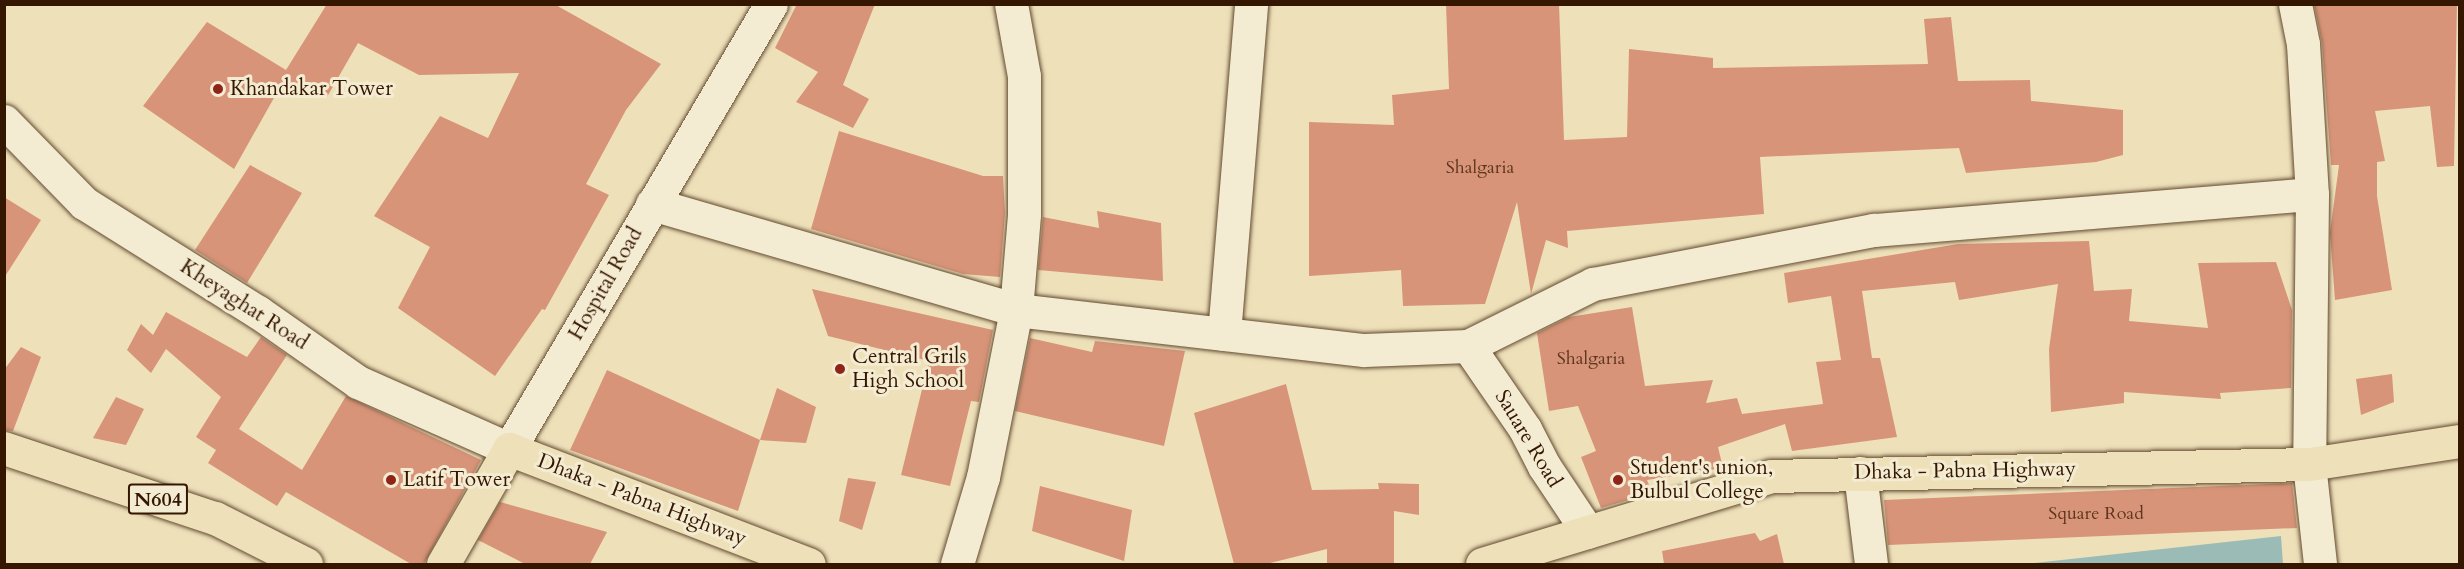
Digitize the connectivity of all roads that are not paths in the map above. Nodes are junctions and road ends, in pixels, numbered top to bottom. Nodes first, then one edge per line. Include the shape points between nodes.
1 (771, 4) edge
2 (1011, 4) edge
3 (1251, 4) edge
4 (2295, 4) edge
5 (4, 121) edge
6 (2312, 194) junction
7 (652, 204) junction
8 (1016, 310) junction
9 (1224, 334) junction
10 (1468, 346) junction
11 (2460, 441) edge
12 (4, 448) edge
13 (509, 449) junction
14 (2309, 464) junction
15 (1860, 473) junction
16 (1588, 532) junction
17 (306, 564) edge
18 (443, 564) edge
19 (809, 564) edge
20 (957, 564) edge
21 (1482, 564) edge
22 (1871, 564) edge
23 (2320, 564) edge

1 - 7 street, Hospital Road
2 - 8 street via 1023,76 1024,214
3 - 9 street
4 - 6 street via 2303,44
5 - 13 street, Kheyaghat Road via 84,202 258,312 358,382
6 - 10 street via 1874,230 1781,246 1593,284
6 - 14 street
7 - 8 street
7 - 13 street, Hospital Road
8 - 9 street
8 - 20 street via 983,477
9 - 10 street via 1364,350
10 - 16 street, Sauare Road via 1526,429 1544,466
11 - 14 main road, Dhaka - Pabna Highway
12 - 17 main road, N604 via 215,518
13 - 18 main road, Hospital Road
13 - 19 main road, Dhaka - Pabna Highway
14 - 15 main road, Dhaka - Pabna Highway
14 - 23 street
15 - 16 main road, Dhaka - Pabna Highway via 1771,476
15 - 22 street
16 - 21 main road, Dhaka - Pabna Highway

